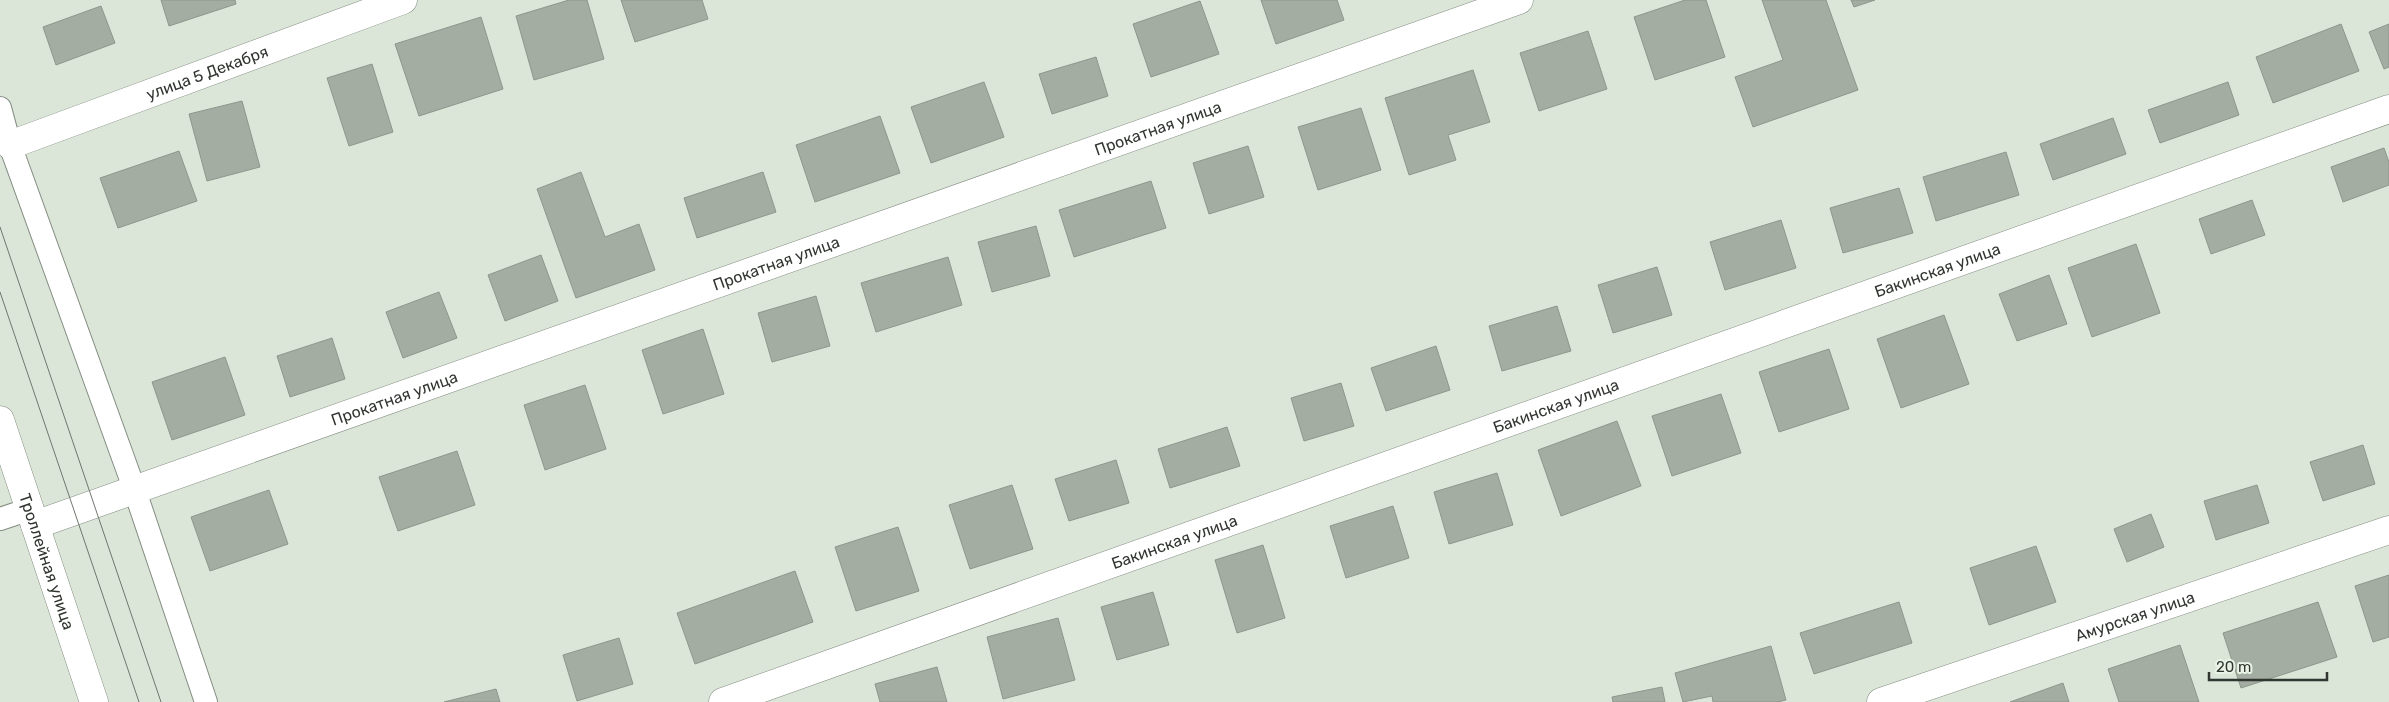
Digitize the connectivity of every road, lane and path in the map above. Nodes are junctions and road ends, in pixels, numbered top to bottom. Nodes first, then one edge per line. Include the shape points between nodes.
1 (403, 0) edge
2 (1519, 0) edge
3 (0, 108) edge
4 (2389, 109) edge
5 (10, 145) junction
6 (0, 420) edge
7 (134, 488) junction
8 (32, 517) junction
9 (0, 519) edge
10 (2389, 530) edge
11 (94, 702) edge
12 (206, 702) edge
13 (723, 702) edge
14 (1881, 702) edge

1 - 5 street, улица 5 Декабря
2 - 7 street, Прокатная улица
3 - 5 lane
4 - 13 street, Бакинская улица
5 - 7 lane
6 - 8 street, Троллейная улица
7 - 8 street, Прокатная улица
7 - 12 lane
8 - 9 lane
8 - 11 street, Троллейная улица
10 - 14 street, Амурская улица

